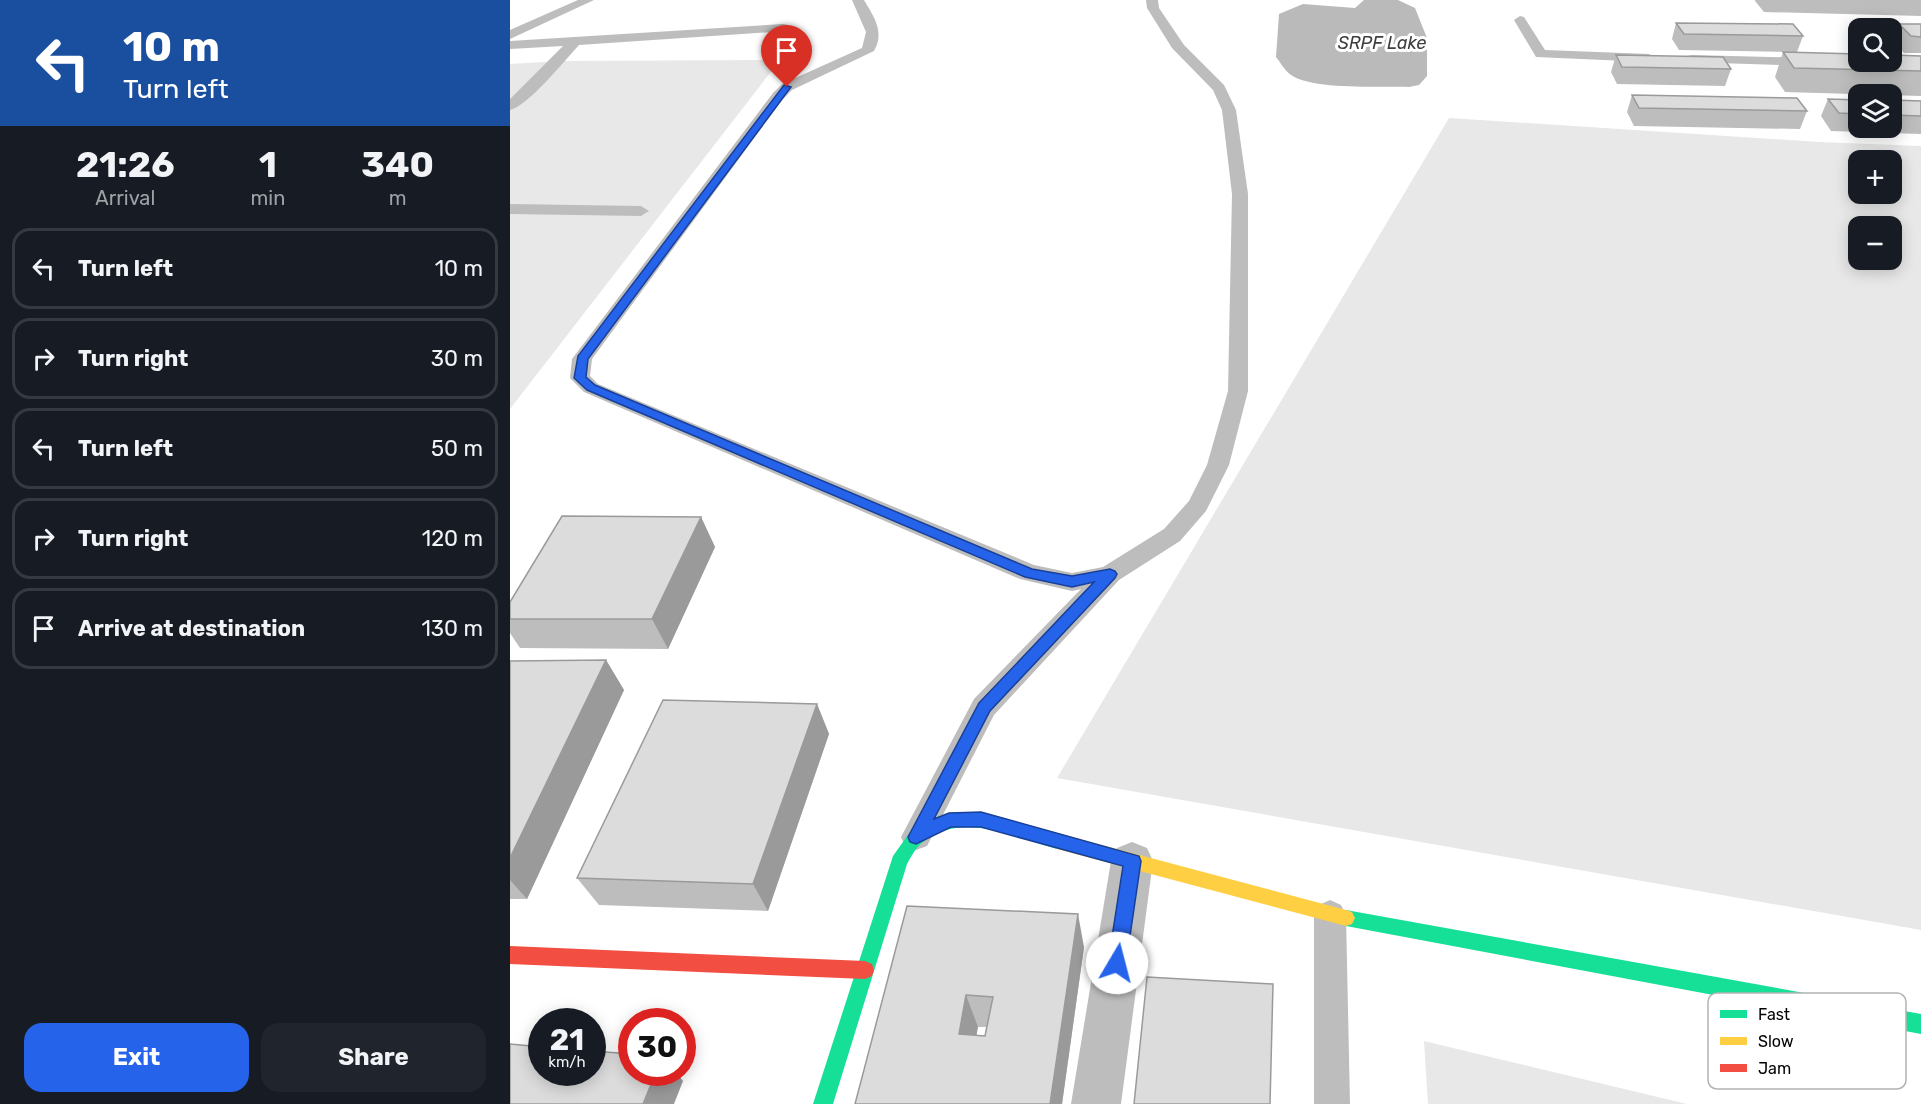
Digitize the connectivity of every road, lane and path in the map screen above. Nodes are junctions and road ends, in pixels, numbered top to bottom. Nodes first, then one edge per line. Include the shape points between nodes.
1 (588, 0) edge
2 (858, 0) edge
3 (1152, 0) edge
4 (1520, 20) dead end
5 (783, 28) dead end
6 (510, 35) edge
7 (575, 41) junction
8 (510, 45) edge
9 (1828, 63) edge
10 (510, 106) edge
11 (510, 209) edge
12 (641, 211) dead end
13 (1110, 574) junction
14 (916, 837) junction
15 (1132, 861) junction
16 (1330, 915) junction
17 (510, 956) edge
18 (865, 970) junction
19 (1753, 993) edge
20 (1906, 1021) edge
21 (1921, 1024) edge
22 (823, 1104) edge
23 (1096, 1104) edge
24 (1332, 1104) edge

1 - 6 lane
2 - 13 lane via 875,36 873,43 867,51 787,87 778,96 582,359 580,378 591,388 1029,573 1072,582
3 - 13 lane via 1167,31 1219,88 1229,111 1240,194 1238,391 1218,465 1198,505 1172,535
4 - 9 lane via 1541,54
5 - 7 lane
7 - 8 lane
7 - 10 lane
11 - 12 lane
13 - 14 lane via 984,707
14 - 15 street via 949,820 981,819
14 - 18 street via 899,861
15 - 16 street
15 - 23 street
16 - 19 street
16 - 24 lane
17 - 18 street
18 - 22 street
20 - 21 street

